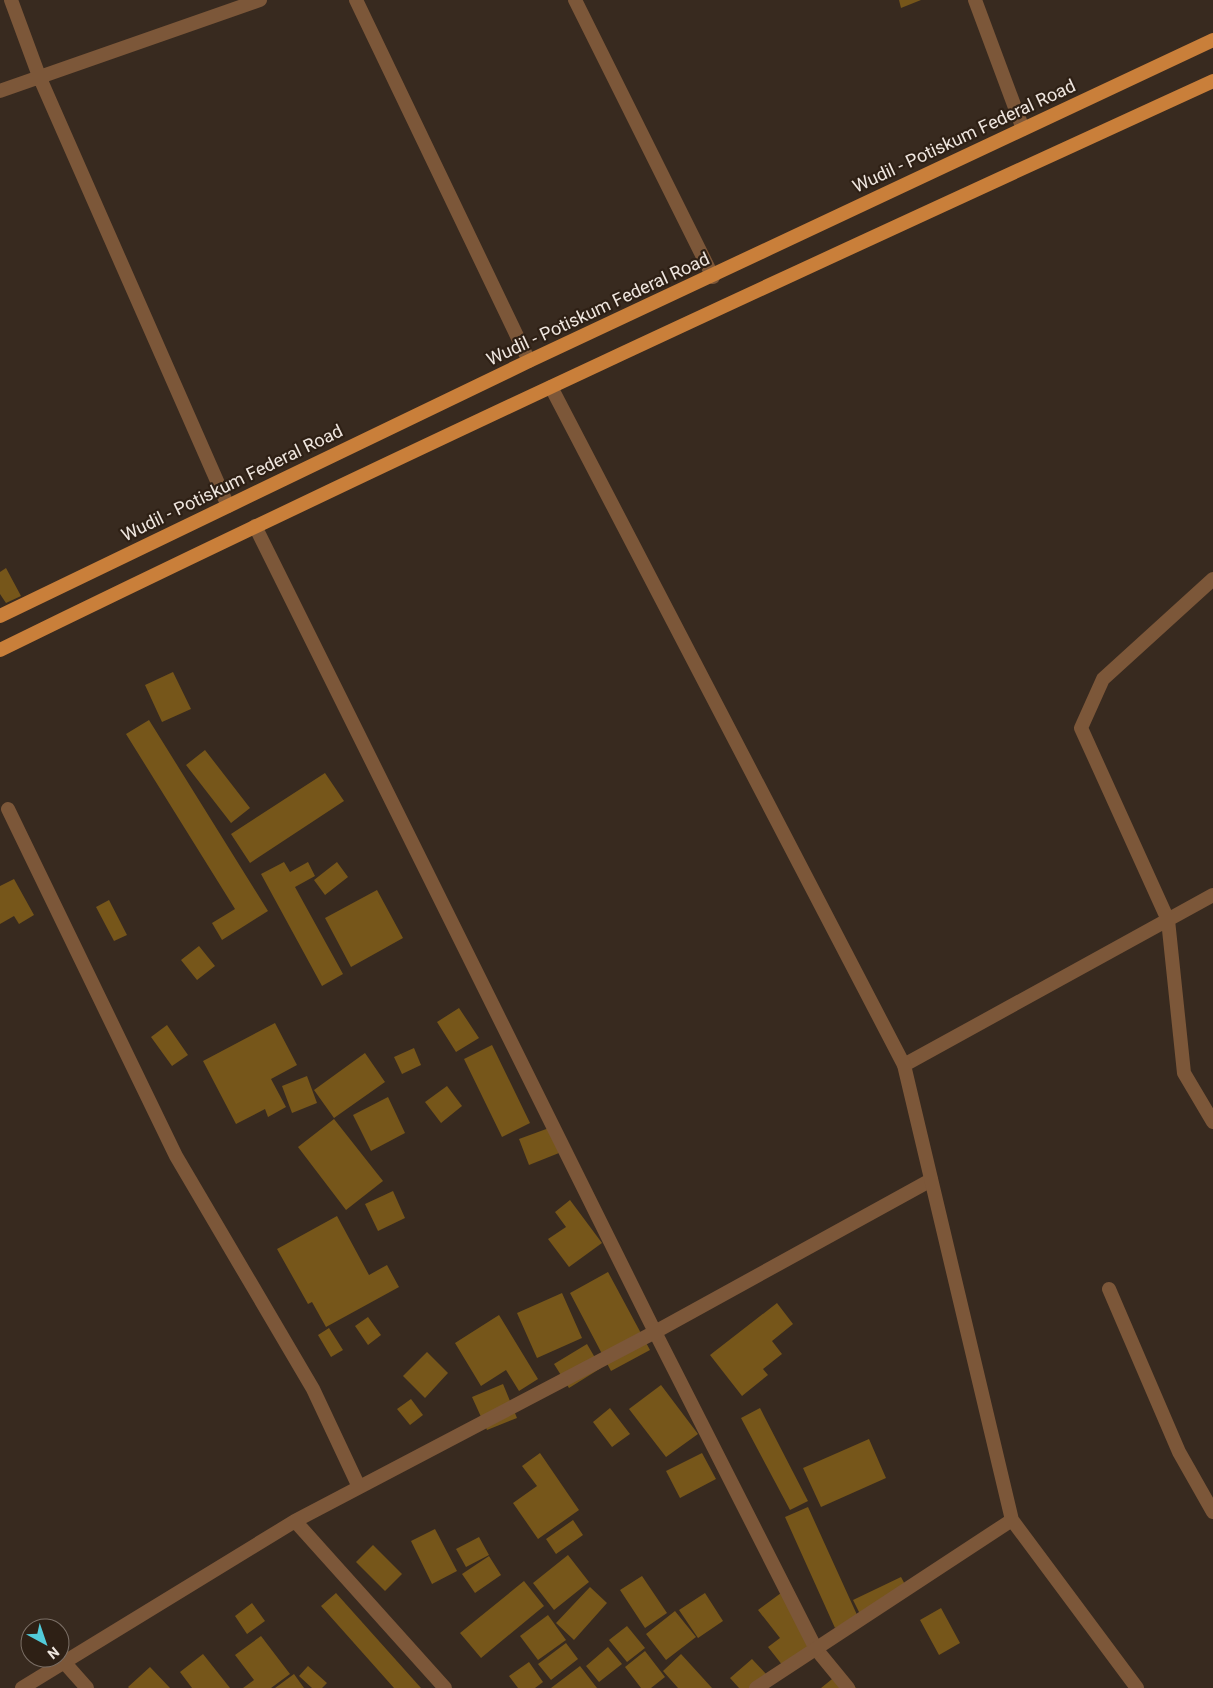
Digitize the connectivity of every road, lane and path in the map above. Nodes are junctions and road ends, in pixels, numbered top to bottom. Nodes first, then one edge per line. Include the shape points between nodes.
1 (11, 0) edge
2 (260, 0) edge
3 (356, 0) edge
4 (575, 0) edge
5 (974, 0) edge
6 (1213, 40) edge
7 (39, 76) junction
8 (1213, 81) edge
9 (0, 91) edge
10 (1024, 128) junction
11 (713, 276) junction
12 (529, 361) junction
13 (551, 387) junction
14 (228, 506) junction
15 (255, 526) junction
16 (1213, 579) edge
17 (0, 616) edge
18 (0, 650) edge
19 (8, 809) dead end
20 (1213, 895) edge
21 (1168, 920) junction
22 (904, 1066) junction
23 (1213, 1122) edge
24 (931, 1180) junction
25 (1109, 1289) dead end
26 (654, 1332) junction
27 (359, 1487) junction
28 (1213, 1512) edge
29 (1012, 1520) junction
30 (294, 1521) junction
31 (816, 1649) junction
32 (70, 1657) edge
33 (52, 1668) edge
34 (69, 1668) edge
35 (22, 1688) edge
36 (87, 1688) edge
37 (445, 1688) edge
38 (756, 1688) edge
39 (848, 1688) edge
40 (1137, 1688) edge

1 - 7 street
2 - 7 street
3 - 12 street
4 - 11 street
5 - 10 street
6 - 10 main road, Wudil - Potiskum Federal Road
7 - 9 street
7 - 14 street
8 - 13 main road
10 - 11 main road, Wudil - Potiskum Federal Road
11 - 12 main road, Wudil - Potiskum Federal Road
12 - 14 main road, Wudil - Potiskum Federal Road
13 - 15 main road
13 - 22 street
14 - 17 main road, Wudil - Potiskum Federal Road
15 - 18 main road
15 - 26 street
16 - 21 street via 1103,678 1081,728
19 - 27 street via 176,1156 313,1390
20 - 21 street
21 - 22 street
21 - 23 street via 1184,1073
22 - 24 street
24 - 26 street
24 - 29 street
25 - 28 street via 1179,1452
26 - 27 street
26 - 31 street
27 - 30 street
29 - 31 street
29 - 40 street
30 - 32 street
30 - 37 street
31 - 38 street
31 - 39 street
33 - 35 street
34 - 36 street

